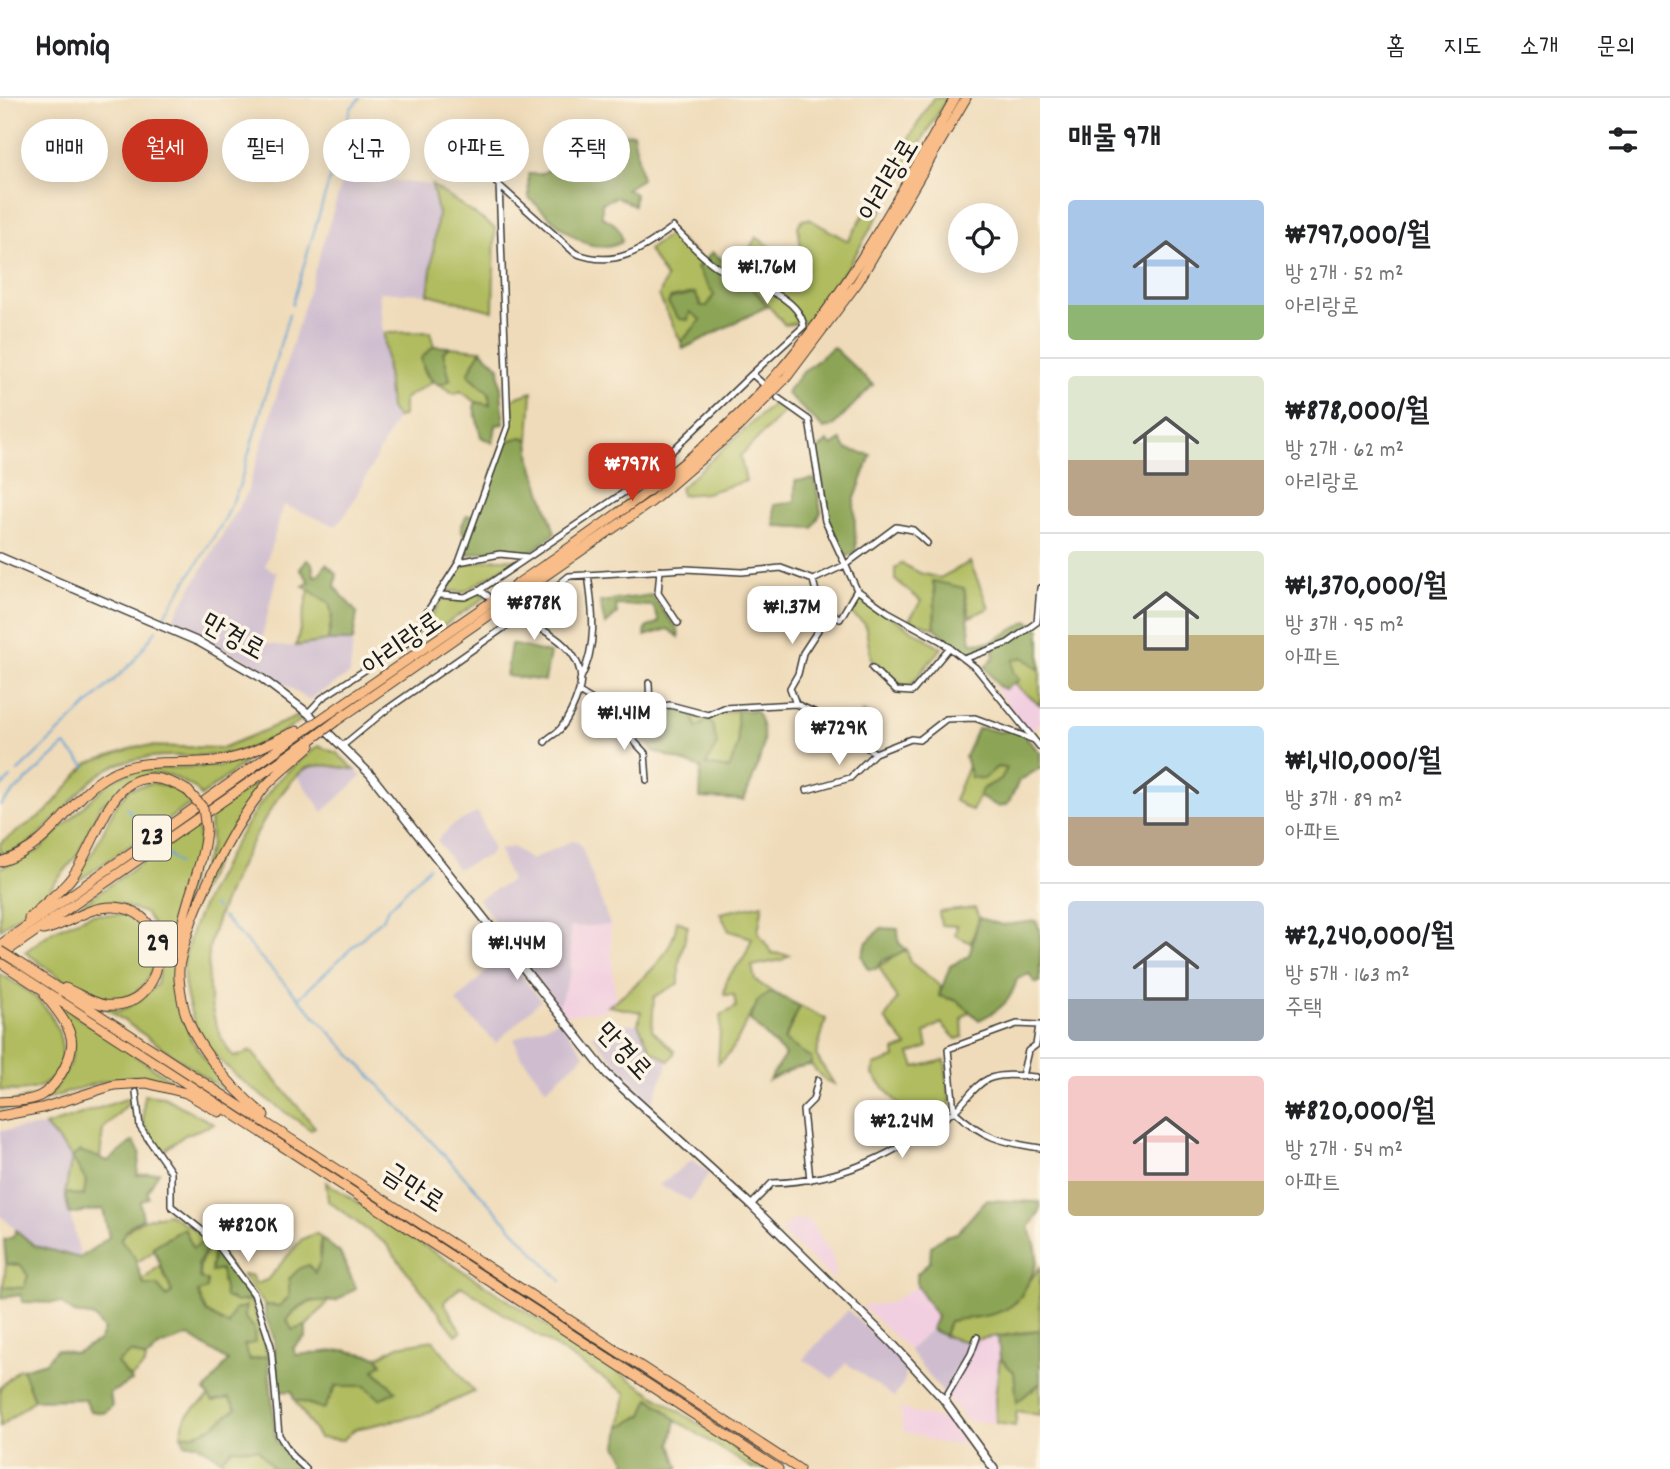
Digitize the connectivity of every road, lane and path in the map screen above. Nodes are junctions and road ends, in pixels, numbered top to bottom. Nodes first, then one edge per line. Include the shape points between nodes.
1 (955, 98) edge
2 (966, 98) edge
3 (497, 182) edge
4 (499, 184) junction
5 (752, 374) junction
6 (762, 383) dead end
7 (778, 398) dead end
8 (927, 543) dead end
9 (0, 557) edge
10 (530, 557) junction
11 (459, 562) junction
12 (845, 565) junction
13 (660, 570) junction
14 (588, 574) junction
15 (813, 580) junction
16 (1040, 588) edge
17 (480, 590) junction
18 (858, 590) junction
19 (441, 595) junction
20 (488, 596) dead end
21 (818, 602) junction
22 (501, 615) dead end
23 (514, 620) junction
24 (678, 623) dead end
25 (950, 647) junction
26 (964, 659) junction
27 (872, 668) dead end
28 (580, 680) junction
29 (649, 683) dead end
30 (579, 692) junction
31 (796, 704) junction
32 (649, 709) junction
33 (308, 713) junction
34 (333, 717) junction
35 (632, 724) junction
36 (306, 736) junction
37 (1034, 740) junction
38 (545, 742) dead end
39 (341, 747) junction
40 (1040, 747) edge
41 (875, 753) junction
42 (646, 780) dead end
43 (807, 790) dead end
44 (0, 862) edge
45 (33, 927) junction
46 (0, 945) edge
47 (0, 953) edge
48 (3, 964) edge
49 (179, 965) junction
50 (39, 988) junction
51 (61, 991) junction
52 (1022, 1076) junction
53 (1035, 1076) dead end
54 (818, 1080) dead end
55 (136, 1092) dead end
56 (0, 1102) edge
57 (954, 1111) junction
58 (232, 1114) junction
59 (0, 1116) edge
60 (275, 1128) junction
61 (1040, 1148) edge
62 (810, 1180) junction
63 (751, 1205) junction
64 (977, 1337) dead end
65 (944, 1400) junction
66 (306, 1469) edge
67 (778, 1469) edge
68 (799, 1469) edge
69 (994, 1469) edge

1 - 34 highway, 아리랑로 / 23 via 870,246 824,315 739,414 645,495
2 - 34 highway, 아리랑로 / 23 via 858,282 786,378 738,428 651,502
3 - 4 street
4 - 5 street via 575,253 592,260 624,258 673,227 720,269 791,303 801,314 803,326
4 - 11 street via 508,426
5 - 6 street
5 - 10 street via 641,481
7 - 12 street via 808,420 825,521
8 - 12 street via 913,530 896,527
9 - 33 street, 만경로 via 199,642 260,677
10 - 11 street via 500,554
10 - 17 street
11 - 19 street
12 - 15 street
12 - 18 street
13 - 14 street
13 - 15 street via 781,568
13 - 24 street via 657,593
14 - 23 street via 569,576
14 - 28 street via 595,628
15 - 21 street
16 - 26 street via 1037,622 1008,643
17 - 19 street via 465,597
17 - 20 street
18 - 21 street via 840,619
18 - 25 street
19 - 33 street via 408,642 322,698
21 - 31 street via 818,630 803,653 790,688
22 - 23 street via 504,620
23 - 28 street via 564,640
23 - 39 street
25 - 26 street
25 - 27 street via 912,692 896,691
26 - 37 street
28 - 30 street
29 - 32 street
30 - 35 street
30 - 38 street via 559,731
31 - 32 street via 724,708 708,715 670,705
31 - 41 street
32 - 35 street via 642,710
33 - 39 street, 만경로
34 - 36 highway, 아리랑로 / 23, bridge
35 - 42 street via 630,737 645,753
36 - 44 highway via 296,731 248,755 220,761 147,763 116,771 85,794 42,841
36 - 45 highway, 아리랑로 / 23
36 - 49 highway via 310,746 271,780 206,886
37 - 40 street
37 - 41 street via 975,718 946,719 919,740
39 - 63 street, 만경로 via 370,774 607,1074
41 - 43 street via 850,778
45 - 46 highway, 아리랑로 / 23
45 - 47 highway, 아리랑로 / 23
45 - 49 highway, bridge via 29,918 71,878 117,792 145,778 169,780 188,791 203,808 206,829 204,851 178,931
45 - 51 highway, 29 via 46,931 71,917 113,907 128,909 147,922 157,939 160,952 153,982 130,1001 103,1005 65,988
47 - 51 highway, 금만로 / 29, bridge
48 - 50 highway, 금만로
49 - 60 highway via 182,1003 203,1049 239,1095 276,1124
50 - 56 highway via 72,1038 69,1059 43,1095
50 - 58 highway, 금만로
51 - 60 highway, 금만로
52 - 53 street
52 - 57 street via 986,1080
52 - 57 street via 1039,1025 1017,1024 948,1049
54 - 62 street via 813,1100 803,1110
55 - 66 street via 140,1128 171,1172 171,1206 214,1240 254,1294 271,1346 279,1435
57 - 61 street via 996,1141
57 - 62 street via 861,1168
58 - 59 highway via 229,1117 186,1093 146,1083 114,1086
58 - 67 highway, 금만로
60 - 68 highway, 금만로
62 - 63 street via 772,1183
63 - 65 street, 만경로
64 - 65 street
65 - 69 street, 만경로

